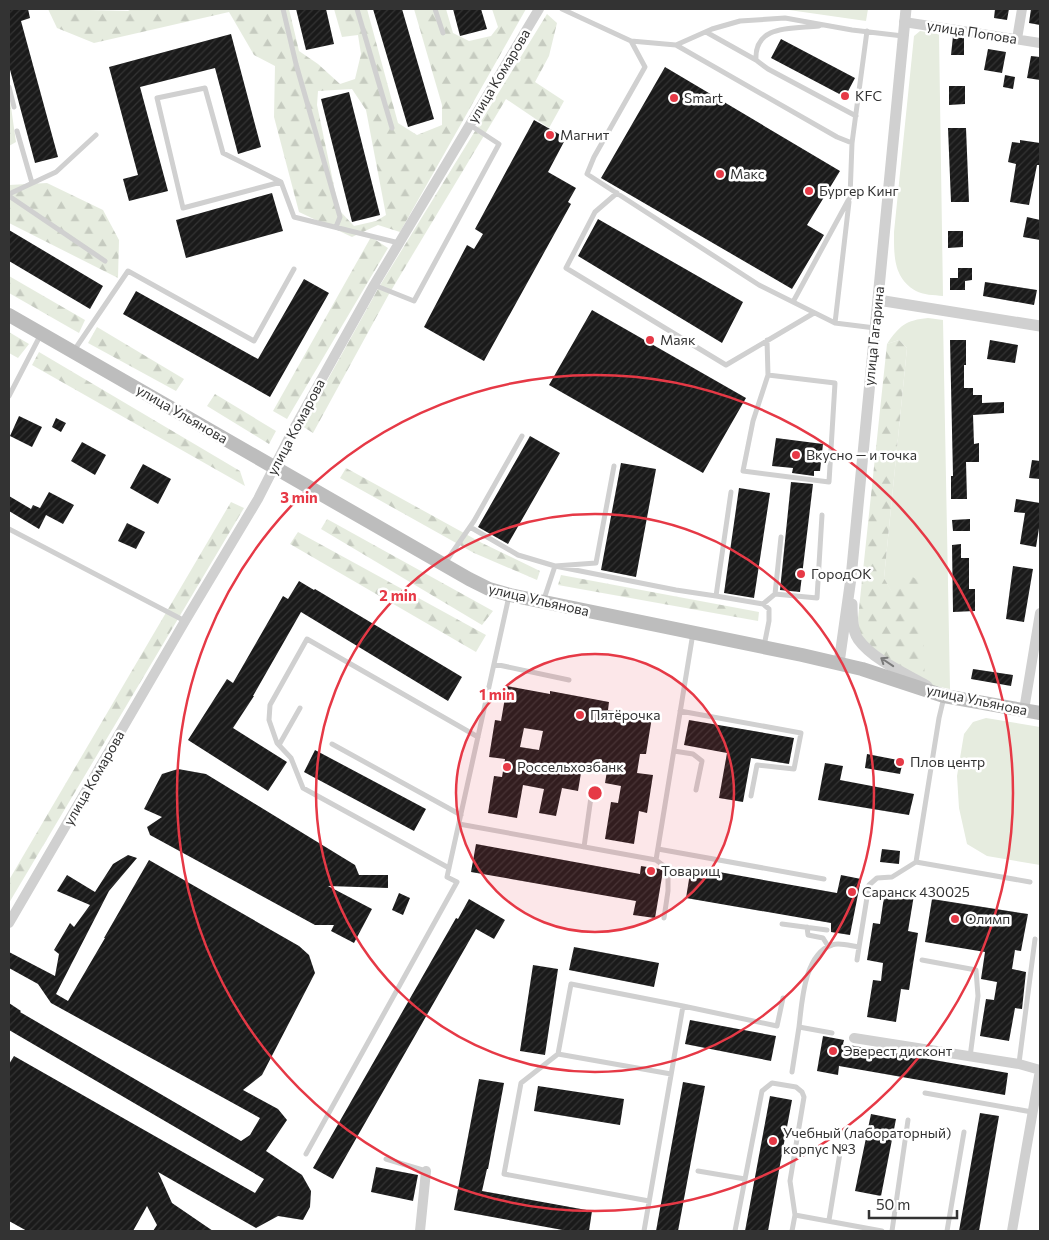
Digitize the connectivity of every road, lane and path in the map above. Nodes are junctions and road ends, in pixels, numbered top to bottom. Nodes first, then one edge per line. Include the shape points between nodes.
1 (283, 9) edge
2 (356, 9) edge
3 (435, 9) edge
4 (539, 9) edge
5 (562, 9) edge
6 (906, 9) edge
7 (1022, 9) edge
8 (904, 22) junction
9 (824, 25) junction
10 (866, 31) junction
11 (706, 32) junction
12 (443, 33) dead end
13 (903, 36) junction
14 (1017, 40) junction
15 (631, 41) junction
16 (1040, 43) edge
17 (676, 45) junction
18 (756, 60) junction
19 (9, 87) edge
20 (14, 107) dead end
21 (856, 116) junction
22 (470, 125) junction
23 (392, 128) dead end
24 (17, 131) dead end
25 (96, 135) dead end
26 (852, 143) junction
27 (281, 182) junction
28 (32, 183) junction
29 (617, 193) junction
30 (9, 195) edge
31 (850, 197) junction
32 (336, 227) junction
33 (400, 243) junction
34 (105, 261) dead end
35 (294, 269) dead end
36 (374, 285) junction
37 (878, 300) junction
38 (793, 302) junction
39 (814, 313) junction
40 (9, 315) edge
41 (835, 323) junction
42 (1040, 326) edge
43 (875, 328) junction
44 (41, 334) junction
45 (767, 340) junction
46 (73, 352) junction
47 (768, 375) junction
48 (9, 396) edge
49 (522, 436) dead end
50 (614, 466) dead end
51 (274, 468) junction
52 (731, 492) dead end
53 (822, 516) dead end
54 (470, 527) junction
55 (9, 529) edge
56 (781, 537) dead end
57 (443, 565) junction
58 (555, 566) junction
59 (851, 578) junction
60 (774, 594) junction
61 (510, 595) junction
62 (716, 596) junction
63 (543, 602) junction
64 (763, 604) junction
65 (1040, 613) edge
66 (185, 621) junction
67 (694, 633) junction
68 (763, 647) junction
69 (838, 663) junction
70 (494, 664) junction
71 (569, 680) dead end
72 (944, 696) junction
73 (300, 708) dead end
74 (1024, 710) junction
75 (680, 711) junction
76 (1040, 713) edge
77 (478, 737) junction
78 (332, 744) dead end
79 (279, 745) junction
80 (674, 751) junction
81 (592, 790) dead end
82 (696, 790) dead end
83 (751, 796) dead end
84 (461, 815) junction
85 (459, 824) junction
86 (584, 847) junction
87 (658, 849) junction
88 (656, 860) junction
89 (916, 862) junction
90 (449, 868) junction
91 (824, 879) dead end
92 (1030, 882) dead end
93 (664, 918) dead end
94 (9, 923) edge
95 (782, 924) dead end
96 (807, 927) junction
97 (827, 930) dead end
98 (1035, 939) dead end
99 (828, 946) junction
100 (858, 947) junction
101 (857, 960) dead end
102 (922, 960) dead end
103 (783, 998) dead end
104 (683, 1006) junction
105 (799, 1027) junction
106 (832, 1033) dead end
107 (854, 1038) dead end
108 (558, 1054) junction
109 (970, 1057) junction
110 (1018, 1064) junction
111 (1040, 1070) edge
112 (792, 1072) dead end
113 (671, 1074) junction
114 (925, 1094) dead end
115 (1033, 1112) junction
116 (908, 1120) dead end
117 (964, 1132) dead end
118 (840, 1153) dead end
119 (306, 1154) dead end
120 (386, 1160) dead end
121 (426, 1171) joint
122 (698, 1171) dead end
123 (745, 1179) junction
124 (649, 1201) junction
125 (795, 1215) junction
126 (829, 1220) junction
127 (420, 1231) edge
128 (644, 1231) edge
129 (735, 1231) edge
130 (792, 1231) edge
131 (882, 1231) edge
132 (892, 1231) edge
133 (946, 1231) edge
134 (1012, 1231) edge

1 - 32 lane via 340,217
2 - 23 lane
3 - 12 lane
4 - 22 street, улица Комарова
5 - 15 lane
6 - 8 street, улица Гагарина
7 - 14 street
8 - 13 street, улица Гагарина
8 - 14 street, улица Попова
9 - 10 lane
9 - 11 lane via 785,18 740,21
9 - 18 lane via 770,32 760,41
10 - 13 lane
10 - 21 lane
11 - 17 lane
11 - 18 lane
13 - 37 street, улица Гагарина
14 - 16 street, улица Попова
15 - 17 lane
15 - 29 lane via 645,67 587,174
17 - 26 lane
18 - 21 lane
19 - 20 lane
21 - 26 lane
22 - 33 street, улица Комарова
22 - 36 lane via 499,144 414,301
24 - 28 lane
25 - 28 lane via 56,172
26 - 31 lane
27 - 27 lane via 223,153 205,88 157,98 183,208
27 - 32 lane via 294,217
28 - 30 lane
29 - 38 lane via 759,284
29 - 45 lane via 595,212 566,268 726,365
30 - 34 lane
31 - 38 lane
31 - 41 lane
32 - 33 lane
33 - 36 street, улица Комарова
35 - 46 lane via 254,341 128,271
36 - 51 street, улица Комарова
37 - 42 street
37 - 43 street, улица Гагарина
38 - 39 lane
39 - 41 lane
39 - 45 lane
40 - 44 main road, улица Ульянова
41 - 43 lane
43 - 59 street, улица Гагарина
44 - 46 main road, улица Ульянова
44 - 48 lane
45 - 47 lane
46 - 51 main road, улица Ульянова
47 - 47 lane via 743,471 829,482 835,383
49 - 54 lane
50 - 58 lane via 596,563
51 - 57 main road, улица Ульянова
51 - 66 street, улица Комарова
52 - 62 lane
53 - 60 lane via 817,598
54 - 57 lane
54 - 58 lane via 518,555
55 - 66 lane
56 - 60 lane
57 - 61 main road, улица Ульянова via 489,589
58 - 62 lane
58 - 63 lane
59 - 69 street, улица Гагарина
72 -> 59 street via 891,666 858,638 854,629
60 - 64 lane
61 - 63 main road, улица Ульянова
61 - 70 lane
62 - 64 lane
63 - 67 main road, улица Ульянова
64 - 68 lane via 769,609
65 - 74 street
66 - 94 street, улица Комарова
67 - 68 main road, улица Ульянова
67 - 75 lane
68 - 69 main road, улица Ульянова
69 - 72 main road, улица Ульянова
70 - 71 lane
70 - 77 lane
72 - 74 main road, улица Ульянова
72 - 89 lane
73 - 79 lane
74 - 76 main road, улица Ульянова
75 - 80 lane
75 - 83 lane via 801,733 794,769 757,765
77 - 79 lane via 307,639 270,705 269,720
77 - 84 lane
78 - 84 lane
79 - 90 lane via 291,758 304,788
80 - 82 lane via 694,754 702,760
80 - 87 lane
81 - 86 lane
84 - 85 lane
85 - 86 lane
85 - 90 lane
86 - 88 lane
87 - 88 lane
87 - 91 lane
88 - 93 lane via 668,869
89 - 92 lane
89 - 100 lane via 892,877 877,878 870,884
90 - 119 lane via 447,877 457,882
95 - 96 lane
96 - 97 lane
96 - 99 lane via 808,935 823,938
98 - 110 lane
99 - 100 lane
99 - 105 lane via 820,950 812,961
100 - 101 lane
102 - 109 lane via 976,970 978,996
103 - 104 lane via 777,1026
104 - 108 lane via 571,984
104 - 113 lane
105 - 106 lane
105 - 112 lane
107 - 109 street
108 - 113 lane
108 - 124 lane via 521,1083 504,1174
109 - 110 street
110 - 111 street
111 - 115 street
113 - 124 lane
114 - 115 lane
115 - 134 street
116 - 132 lane
117 - 133 lane
118 - 126 lane
120 - 121 lane
121 - 127 street
122 - 123 lane
123 - 125 lane via 762,1091 772,1083 796,1087 804,1097 790,1181
123 - 129 lane
124 - 128 lane
125 - 126 lane
125 - 130 lane
126 - 131 lane

